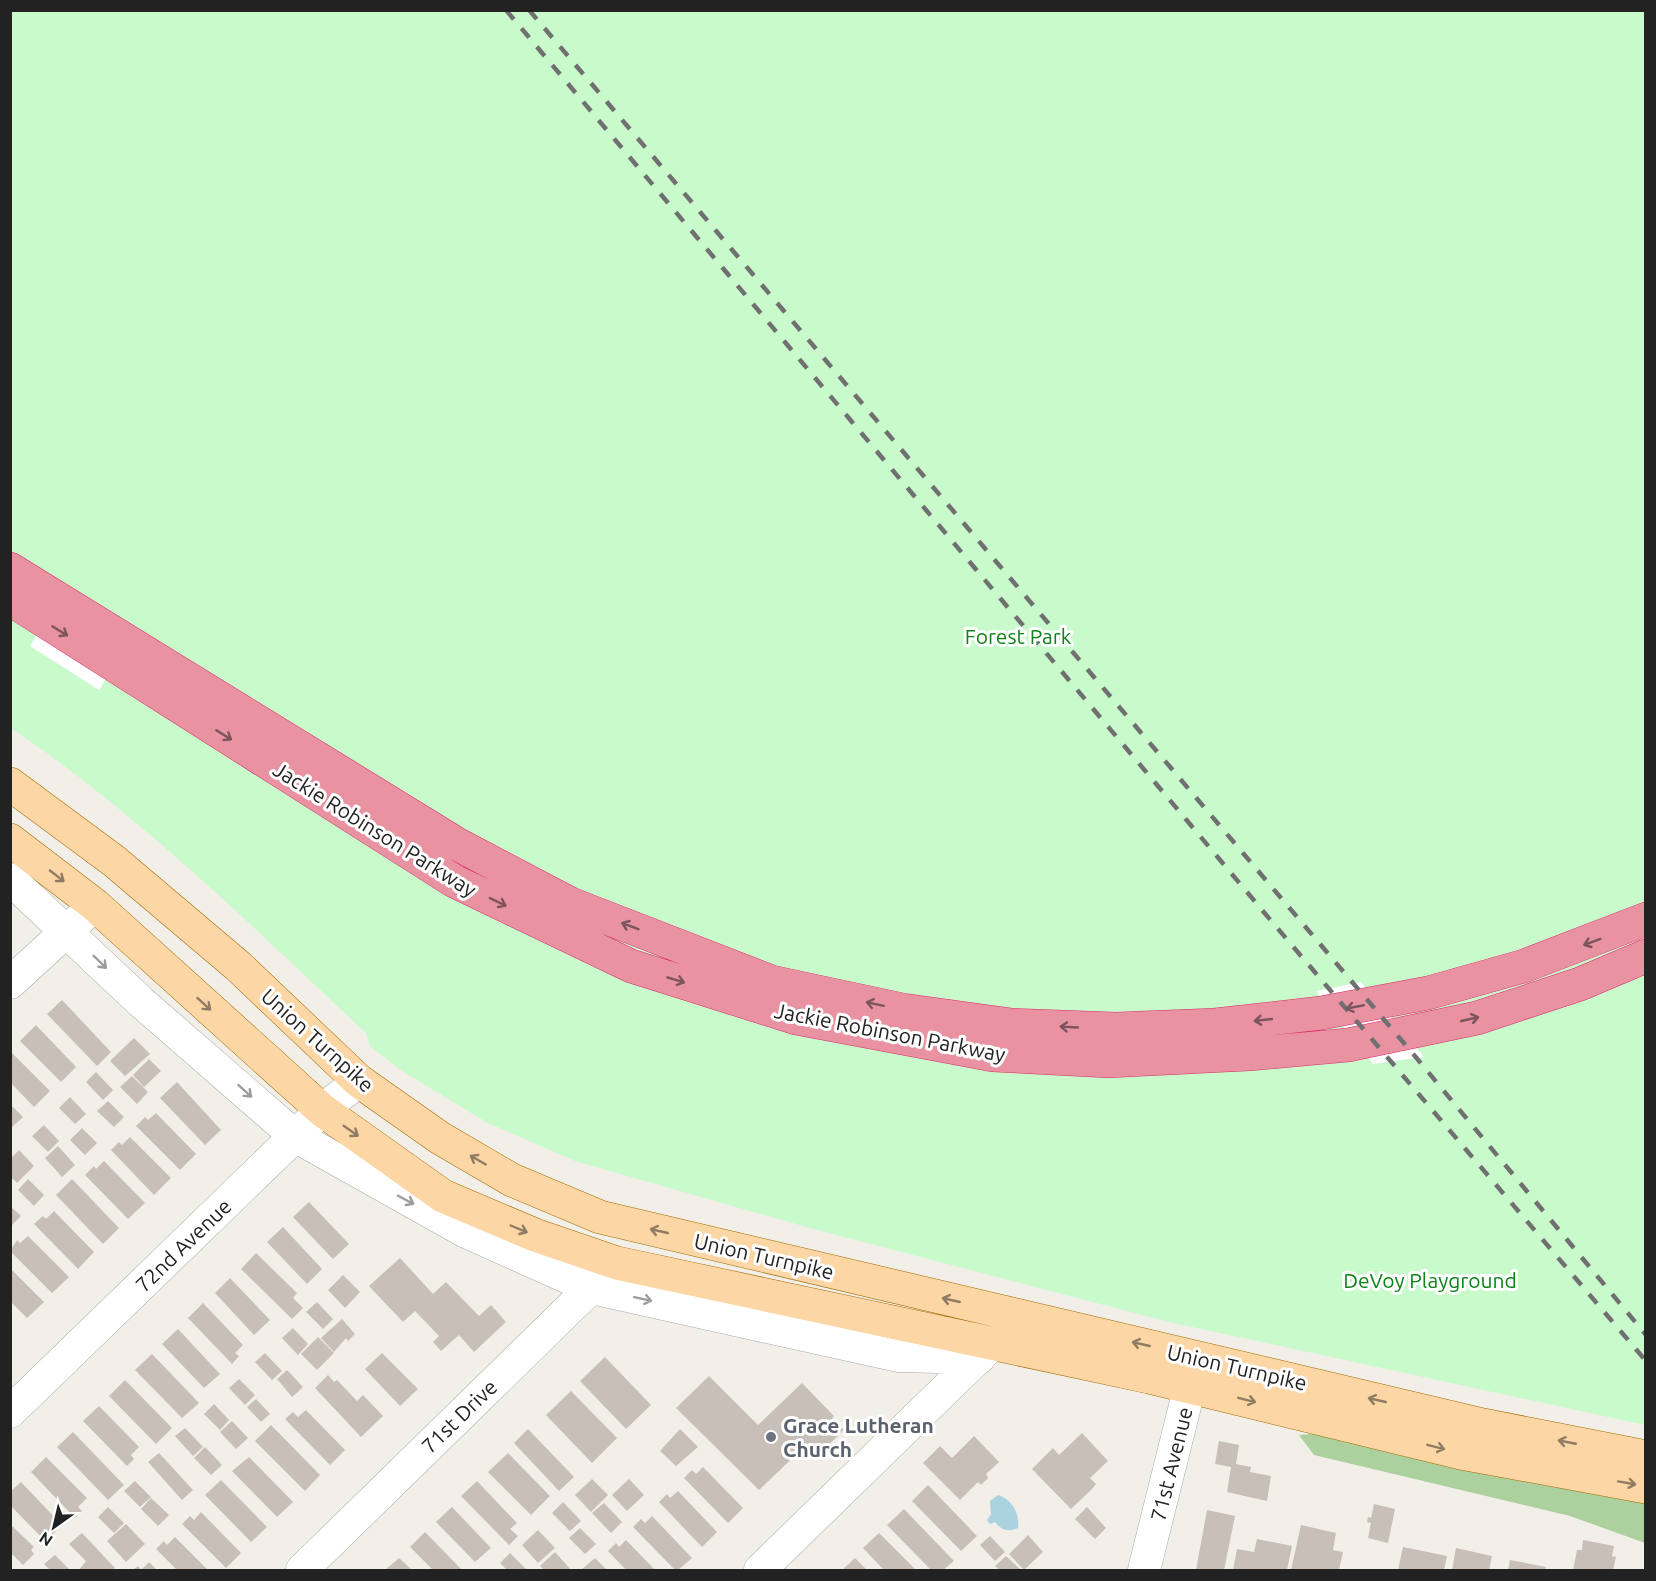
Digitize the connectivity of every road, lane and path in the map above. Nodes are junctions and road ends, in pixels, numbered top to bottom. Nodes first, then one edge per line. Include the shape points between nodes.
1 (10, 569) edge
2 (10, 599) edge
3 (10, 784) edge
4 (10, 840) edge
5 (10, 879) edge
6 (94, 905) junction
7 (1646, 919) edge
8 (68, 931) junction
9 (1646, 956) edge
10 (10, 983) edge
11 (359, 1081) junction
12 (322, 1110) junction
13 (295, 1136) junction
14 (617, 1263) junction
15 (591, 1288) junction
16 (985, 1351) junction
17 (1194, 1372) junction
18 (10, 1412) edge
19 (1646, 1457) edge
20 (1646, 1487) edge
21 (302, 1570) edge
22 (760, 1570) edge
23 (1144, 1570) edge

7 -> 1 highway, Jackie Robinson Parkway via 1524,966 1428,993 1321,1013 1215,1025 1116,1029 1012,1024 892,1008 772,982 571,904 457,844
2 -> 9 highway, Jackie Robinson Parkway via 453,881 631,966 796,1018 993,1055 1108,1061 1249,1054 1348,1045 1477,1018 1580,984
3 - 11 main road, Union Turnpike via 114,861 238,966
4 -> 6 main road, Union Turnpike
5 - 8 street, Union Turnpike
6 - 8 street
6 -> 12 main road, Union Turnpike
8 - 10 street
8 -> 13 street, Union Turnpike via 141,1002
11 - 12 street, 72nd Avenue
17 -> 11 main road, Union Turnpike via 600,1217 512,1180 440,1138
12 - 13 street, 72nd Avenue
12 -> 14 main road, Union Turnpike via 443,1196 535,1235
13 -> 15 street, Union Turnpike via 466,1232
13 - 18 street, 72nd Avenue
14 - 15 street, 71st Drive
14 - 16 main road, Union Turnpike
15 -> 16 street, Union Turnpike via 898,1356
15 - 21 street, 71st Drive
16 - 17 main road, Union Turnpike
16 - 22 street
19 -> 17 main road, Union Turnpike
17 -> 20 main road, Union Turnpike via 1461,1453
17 - 23 street, 71st Avenue

